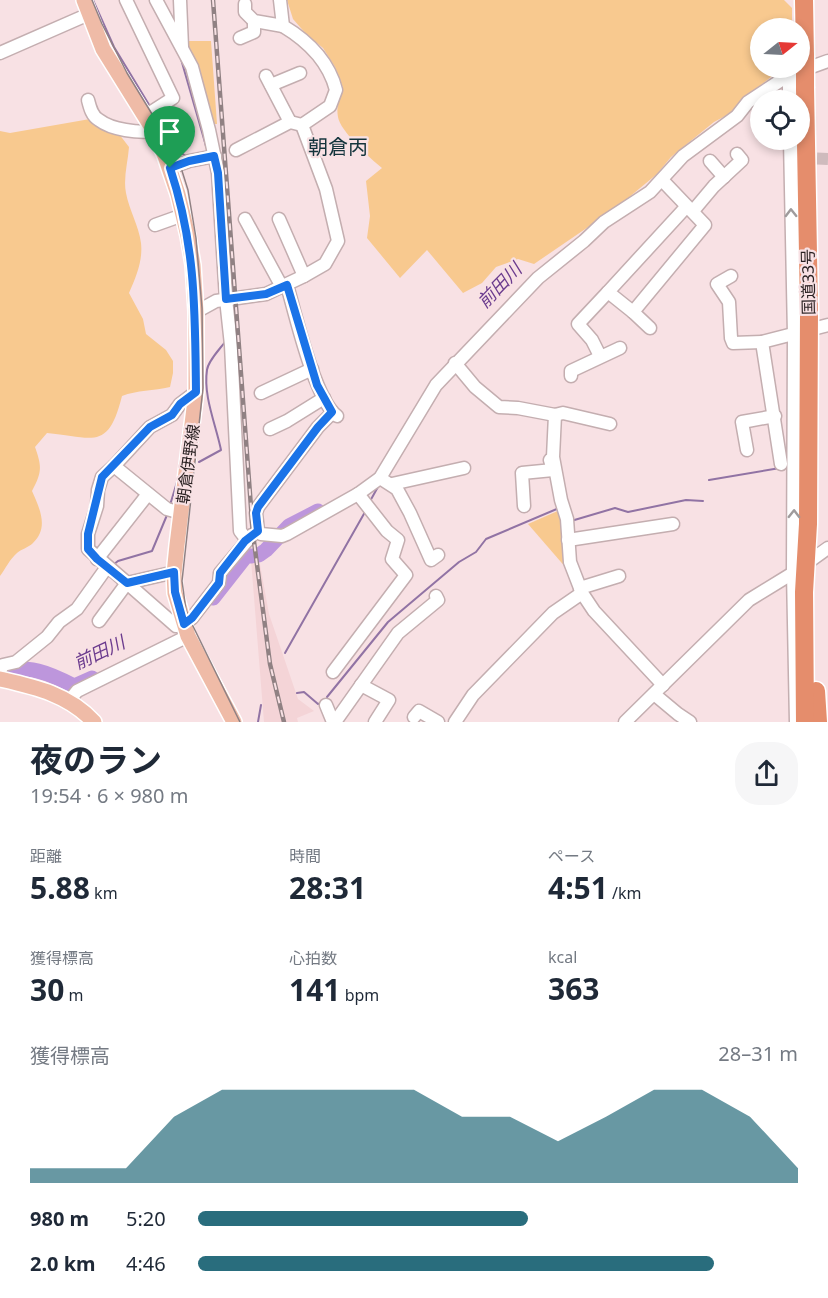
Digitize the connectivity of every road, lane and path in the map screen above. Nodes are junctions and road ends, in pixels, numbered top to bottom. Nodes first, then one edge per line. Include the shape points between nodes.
1 (126, 0) edge
2 (156, 0) edge
3 (180, 0) edge
4 (280, 0) edge
5 (804, 0) edge
6 (245, 4) dead end
7 (87, 7) edge
8 (254, 21) junction
9 (284, 26) junction
10 (240, 38) dead end
11 (183, 48) junction
12 (0, 53) edge
13 (828, 61) edge
14 (810, 67) edge
15 (300, 73) dead end
16 (784, 78) edge
17 (88, 100) dead end
18 (145, 116) junction
19 (296, 123) junction
20 (154, 131) junction
21 (236, 150) dead end
22 (791, 150) edge
23 (736, 154) dead end
24 (214, 156) junction
25 (710, 161) dead end
26 (170, 168) junction
27 (724, 177) junction
28 (662, 180) junction
29 (690, 209) junction
30 (183, 215) junction
31 (246, 219) dead end
32 (279, 219) dead end
33 (155, 225) dead end
34 (304, 276) junction
35 (731, 276) dead end
36 (284, 286) junction
37 (609, 292) junction
38 (228, 298) junction
39 (196, 312) junction
40 (633, 312) junction
41 (828, 326) edge
42 (650, 328) dead end
43 (802, 333) junction
44 (762, 342) junction
45 (620, 348) dead end
46 (600, 356) junction
47 (455, 363) junction
48 (312, 369) junction
49 (571, 376) dead end
50 (196, 392) junction
51 (261, 393) dead end
52 (324, 398) junction
53 (553, 414) junction
54 (775, 416) junction
55 (610, 424) dead end
56 (270, 429) dead end
57 (747, 450) dead end
58 (781, 464) dead end
59 (114, 466) junction
60 (464, 468) dead end
61 (380, 478) junction
62 (392, 484) junction
63 (148, 494) junction
64 (358, 494) junction
65 (524, 506) dead end
66 (181, 513) junction
67 (673, 524) dead end
68 (258, 531) junction
69 (247, 540) junction
70 (568, 540) junction
71 (828, 548) edge
72 (438, 555) dead end
73 (102, 563) junction
74 (800, 568) junction
75 (174, 572) junction
76 (619, 576) dead end
77 (127, 583) junction
78 (581, 591) junction
79 (436, 596) dead end
80 (99, 621) dead end
81 (186, 630) junction
82 (0, 672) edge
83 (333, 672) dead end
84 (361, 685) junction
85 (659, 689) junction
86 (69, 701) junction
87 (326, 705) dead end
88 (414, 717) dead end
89 (630, 720) edge
90 (691, 721) edge
91 (94, 722) edge
92 (234, 722) edge
93 (334, 722) edge
94 (375, 722) edge
95 (438, 722) edge
96 (455, 722) edge
97 (796, 722) edge
98 (805, 722) edge
99 (818, 722) edge

1 - 18 street via 174,98
2 - 11 street
3 - 11 street
4 - 9 street
5 - 43 highway, 国道33号, bridge
6 - 8 street via 245,12
7 - 12 street
7 - 18 main road, 朝倉伊野線 via 103,49
8 - 9 street
8 - 10 street via 254,32
9 - 19 street via 311,46 336,90 330,106
11 - 24 street via 192,67
13 - 14 street
15 - 19 street via 268,81
16 - 28 street via 748,102 737,116 683,156
17 - 20 street via 99,121 128,130
18 - 20 main road, 朝倉伊野線
19 - 21 street
19 - 34 street via 326,189 338,241 325,264
20 - 26 main road, 朝倉伊野線
43 -> 22 street
23 - 27 street via 742,160
24 - 26 street
24 - 38 street
25 - 27 street
26 - 30 main road, 朝倉伊野線
27 - 29 street
28 - 29 street
28 - 47 street via 604,222 538,278
29 - 37 street
29 - 40 street via 705,225
30 - 33 street
30 - 39 main road, 朝倉伊野線 via 193,265
31 - 36 street
32 - 34 street
34 - 36 street
35 - 44 street via 717,284 729,302 733,343
36 - 38 street via 266,294
36 - 48 street
37 - 40 street
37 - 46 street via 578,324
38 - 39 street
38 - 69 street via 240,531
39 - 50 main road, 朝倉伊野線
40 - 42 street
41 - 43 street
43 - 44 street
43 - 74 highway, 国道33号
44 - 54 street
45 - 46 street
46 - 49 street via 571,371
47 - 53 street via 499,407
47 - 61 street via 429,395
48 - 51 street
48 - 52 street
50 - 59 street via 172,415 150,427
50 - 66 main road, 朝倉伊野線
52 - 56 street
52 - 68 street via 335,415 318,427 258,507
53 - 55 street
53 - 65 street via 549,456 553,470 522,473
53 - 70 street via 554,456
54 - 57 street via 742,422
54 - 58 street
59 - 63 street
59 - 73 street via 102,477 88,534 88,549
60 - 62 street
61 - 62 street
61 - 64 street
62 - 72 street via 431,560
63 - 66 street via 166,509
63 - 73 street
64 - 68 street via 280,536
64 - 83 street via 398,540 392,559 406,575
66 - 75 main road, 朝倉伊野線
67 - 70 street
68 - 69 street
69 - 81 street via 220,573 219,583
70 - 78 street via 570,562
71 - 74 street
73 - 77 street
73 - 82 street via 77,609 16,663
74 - 85 street via 749,600
74 - 97 street
74 - 98 highway, 国道33号 via 804,592
74 - 99 highway, 国道33号 via 811,591
75 - 77 street
75 - 81 main road, 朝倉伊野線 via 175,592
76 - 78 street
77 - 80 street
77 - 81 street via 176,626
78 - 85 street
78 - 96 street via 553,613 473,695
79 - 84 street via 438,600 398,633
81 - 86 street via 77,691
81 - 92 main road, 朝倉伊野線
82 - 86 main road
84 - 93 street
84 - 94 street via 389,700
85 - 89 street
85 - 90 street via 678,714
86 - 91 main road
87 - 93 street
88 - 95 street via 419,711

